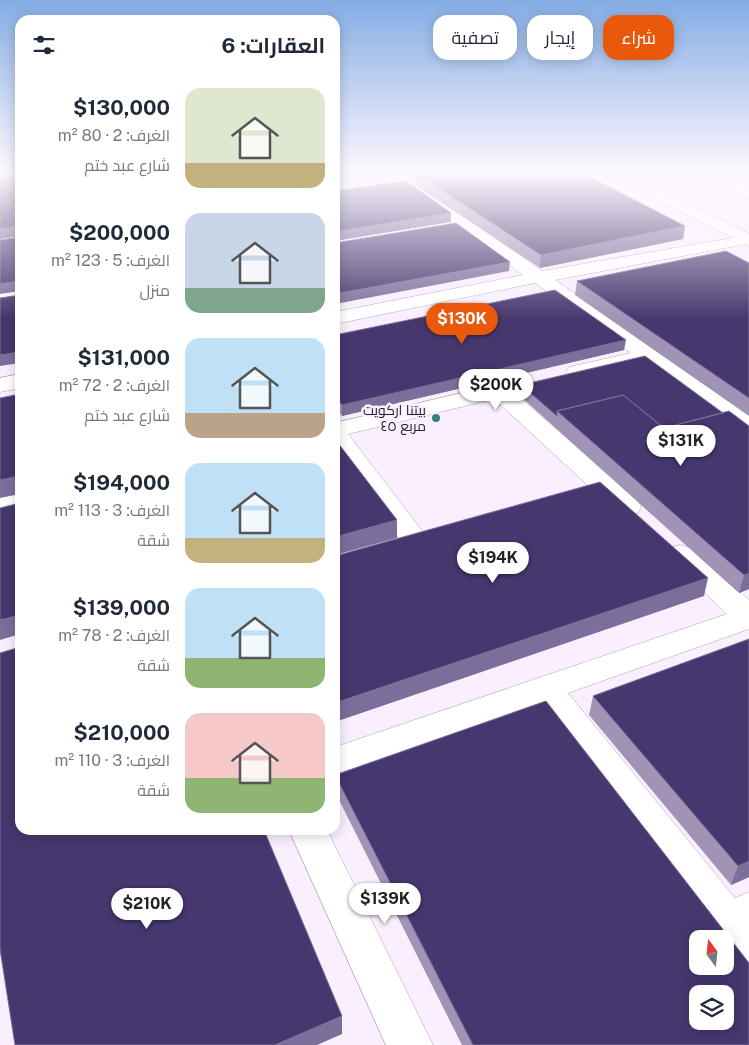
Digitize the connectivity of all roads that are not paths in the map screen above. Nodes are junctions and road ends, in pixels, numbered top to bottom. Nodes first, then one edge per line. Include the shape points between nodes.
1 (459, 221) joint
2 (710, 221) edge
3 (340, 240) edge
4 (748, 240) edge
5 (539, 277) junction
6 (15, 296) edge
7 (0, 298) edge
8 (340, 317) edge
9 (649, 355) junction
10 (15, 382) edge
11 (0, 385) edge
12 (499, 391) junction
13 (749, 426) edge
14 (340, 429) edge
15 (340, 441) edge
16 (603, 485) junction
17 (575, 493) edge
18 (15, 500) edge
19 (0, 504) edge
20 (443, 532) edge
21 (414, 540) junction
22 (388, 548) edge
23 (749, 617) edge
24 (546, 689) junction
25 (340, 759) edge
26 (310, 835) edge
27 (742, 927) edge
28 (410, 1045) edge

1 - 3 street
1 - 5 street
2 - 4 street
4 - 5 street
5 - 8 street
5 - 9 street
6 - 7 street
9 - 12 street
9 - 13 street
10 - 11 street
12 - 14 street
12 - 16 street
15 - 21 street
16 - 17 street
16 - 23 street
18 - 19 street
20 - 21 street
21 - 22 street
23 - 24 street
24 - 25 street
24 - 27 street
26 - 28 street

